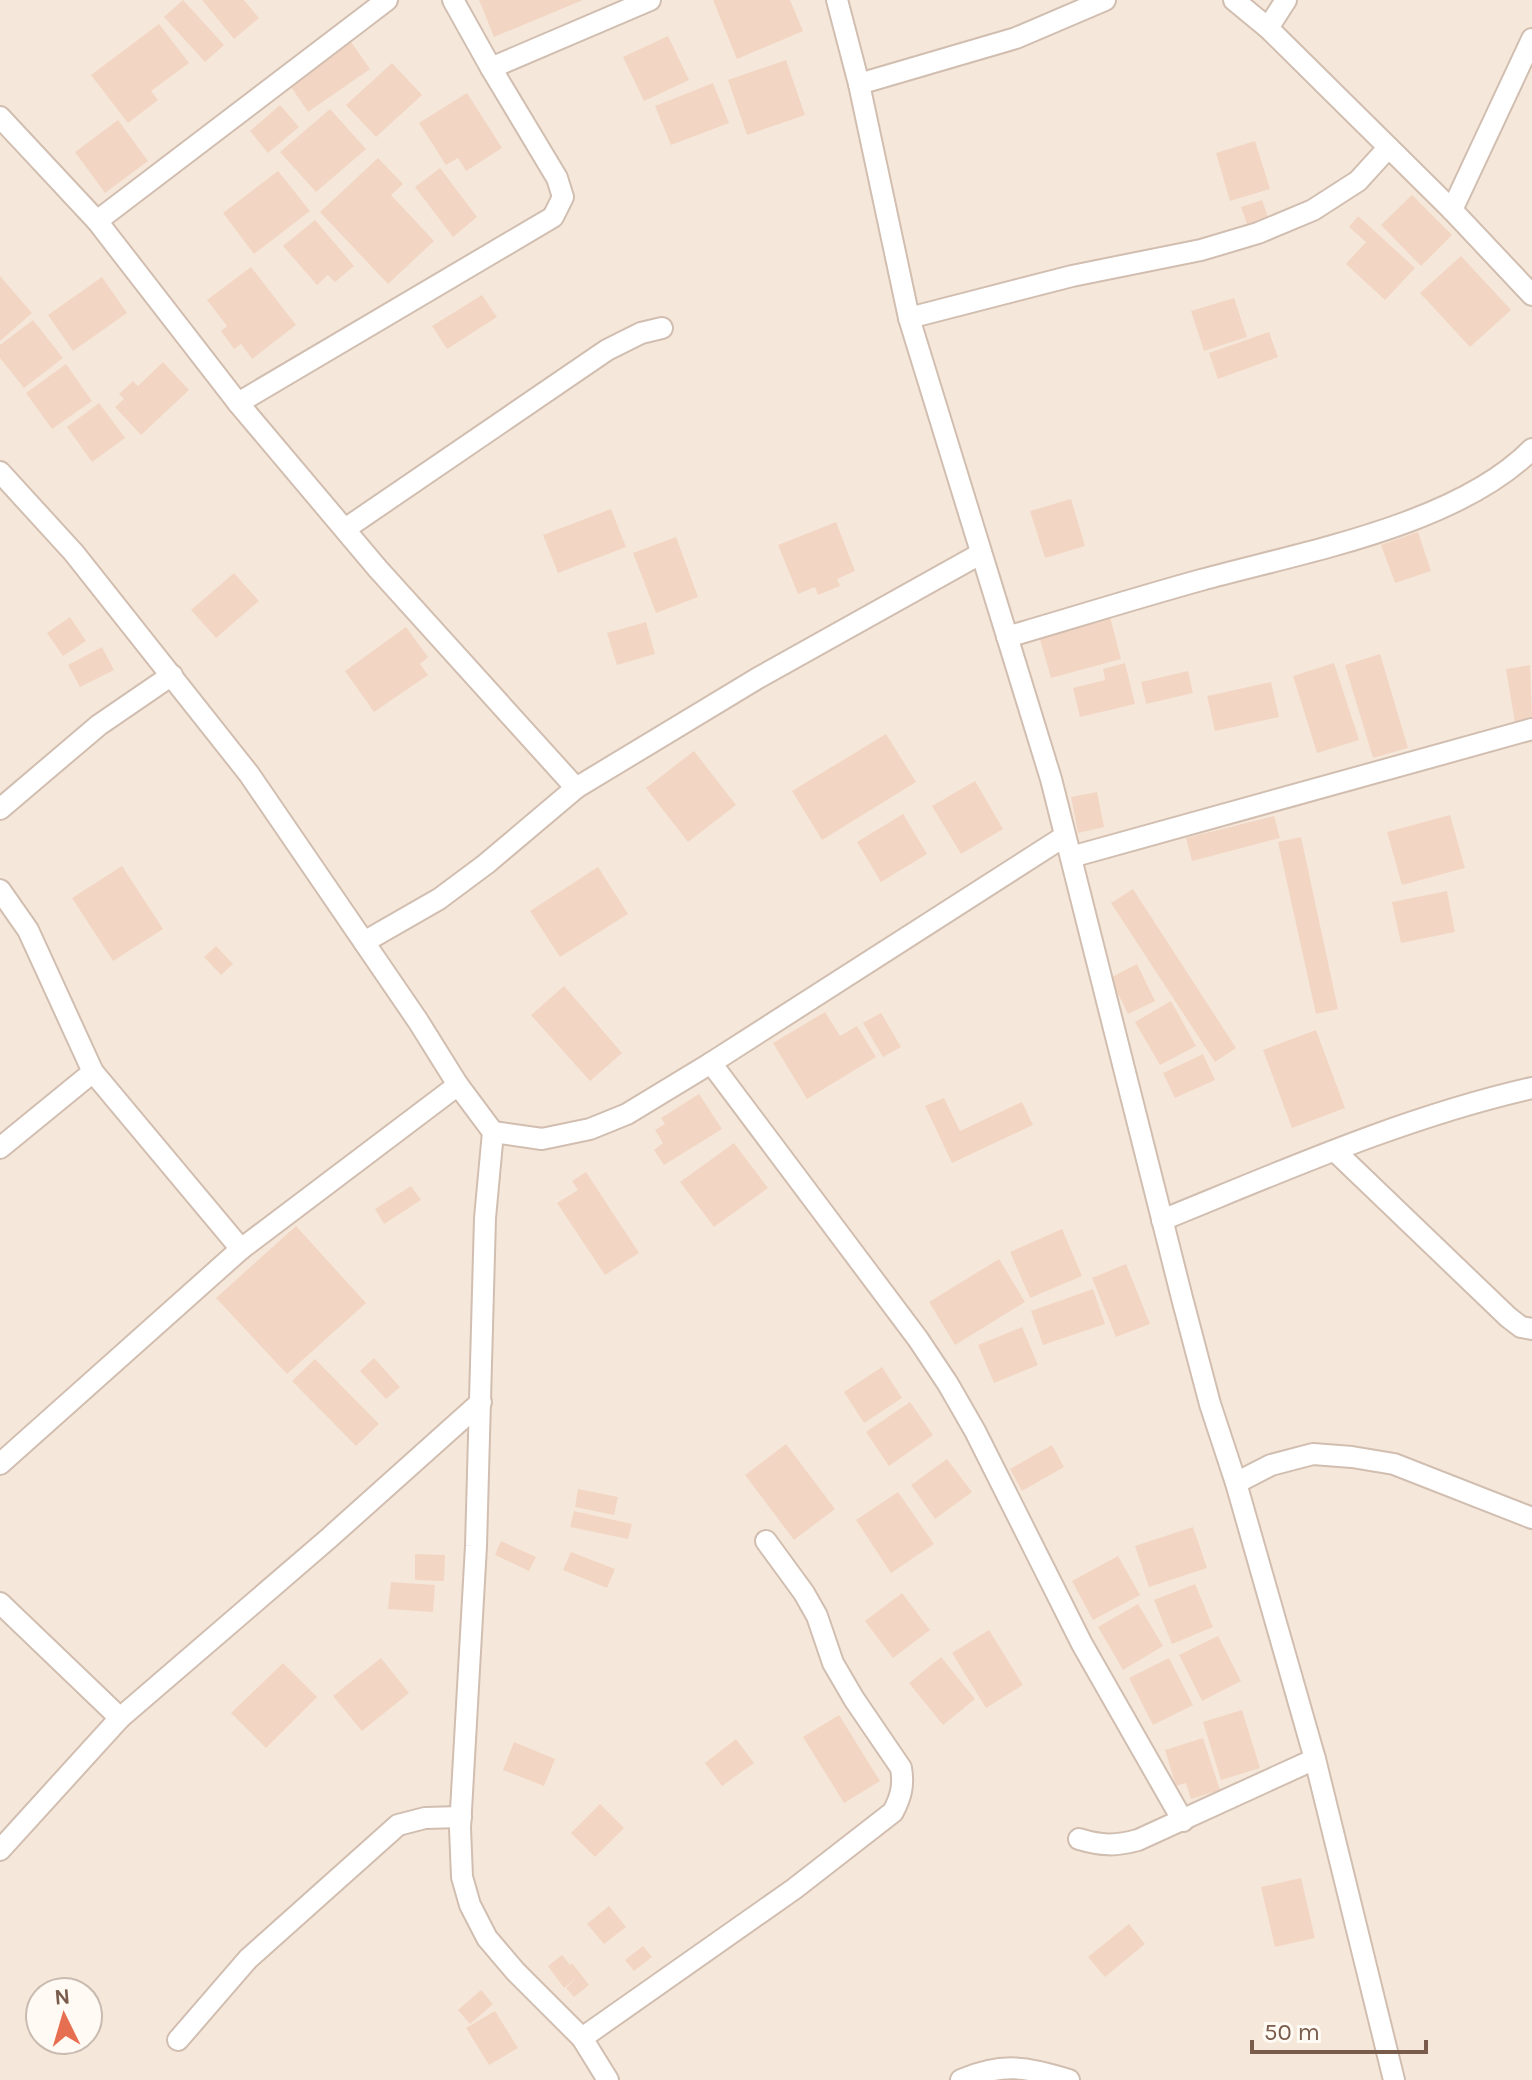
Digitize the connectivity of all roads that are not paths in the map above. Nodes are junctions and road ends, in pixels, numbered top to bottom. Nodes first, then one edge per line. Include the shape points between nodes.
1 (387, 0) edge
2 (453, 0) edge
3 (650, 0) edge
4 (837, 0) edge
5 (1105, 0) edge
6 (1234, 0) edge
7 (1286, 0) edge
8 (1268, 28) junction
9 (1532, 39) edge
10 (491, 68) junction
11 (859, 84) junction
12 (0, 117) edge
13 (1388, 148) junction
14 (1452, 210) junction
15 (97, 221) junction
16 (1532, 295) edge
17 (909, 318) junction
18 (662, 328) dead end
19 (238, 403) junction
20 (1532, 449) edge
21 (0, 472) edge
22 (345, 529) junction
23 (980, 554) junction
24 (1007, 637) junction
25 (172, 675) junction
26 (1532, 729) edge
27 (576, 788) junction
28 (0, 809) edge
29 (1065, 836) junction
30 (1071, 857) junction
31 (0, 890) edge
32 (364, 942) junction
33 (711, 1063) junction
34 (93, 1072) junction
35 (458, 1085) junction
36 (1532, 1088) edge
37 (493, 1132) junction
38 (0, 1148) edge
39 (1335, 1151) junction
40 (1162, 1220) junction
41 (241, 1249) junction
42 (1532, 1329) edge
43 (481, 1402) junction
44 (0, 1464) edge
45 (1236, 1483) junction
46 (1532, 1518) edge
47 (766, 1541) dead end
48 (0, 1603) edge
49 (120, 1718) junction
50 (1315, 1759) junction
51 (461, 1817) junction
52 (1183, 1821) junction
53 (1079, 1839) dead end
54 (0, 1850) edge
55 (582, 2038) junction
56 (178, 2040) dead end
57 (608, 2080) edge
58 (961, 2080) edge
59 (1069, 2080) edge
60 (1394, 2080) edge

1 - 15 street
2 - 10 street
3 - 10 street
4 - 11 street
5 - 11 street via 1016,38
6 - 8 street
7 - 8 street
8 - 13 street
9 - 14 street
10 - 19 street via 557,178 563,197 553,217
11 - 17 street
12 - 15 street
13 - 14 street
13 - 17 street via 1358,181 1313,210 1258,233
14 - 16 street
15 - 19 street
17 - 23 street
18 - 22 street via 607,350
19 - 22 street
20 - 24 street via 1484,487 1451,504 1329,546
21 - 25 street via 74,553
22 - 27 street
23 - 24 street
23 - 27 street
24 - 29 street
25 - 28 street via 99,725
25 - 32 street via 249,774
26 - 30 street
27 - 32 street via 439,899
29 - 30 street
29 - 33 street
30 - 40 street
31 - 34 street via 28,930
32 - 35 street
33 - 37 street via 627,1114 590,1129 542,1139
33 - 52 street via 948,1384 1082,1644
34 - 38 street
34 - 41 street
35 - 37 street
35 - 41 street
36 - 39 street via 1465,1104
37 - 43 street via 485,1218
39 - 40 street
39 - 42 street via 1508,1317
40 - 45 street
41 - 44 street
43 - 49 street
43 - 51 street
45 - 46 street via 1271,1465 1313,1454 1352,1457 1394,1464
45 - 50 street
47 - 55 street via 804,1593 833,1663 901,1768 900,1799 893,1812 794,1889
48 - 49 street
49 - 54 street
50 - 52 street
50 - 60 street
51 - 55 street via 462,1877 487,1938
51 - 56 street via 398,1825 248,1959
52 - 53 street via 1116,1846
55 - 57 street
58 - 59 street via 978,2072 1023,2067

